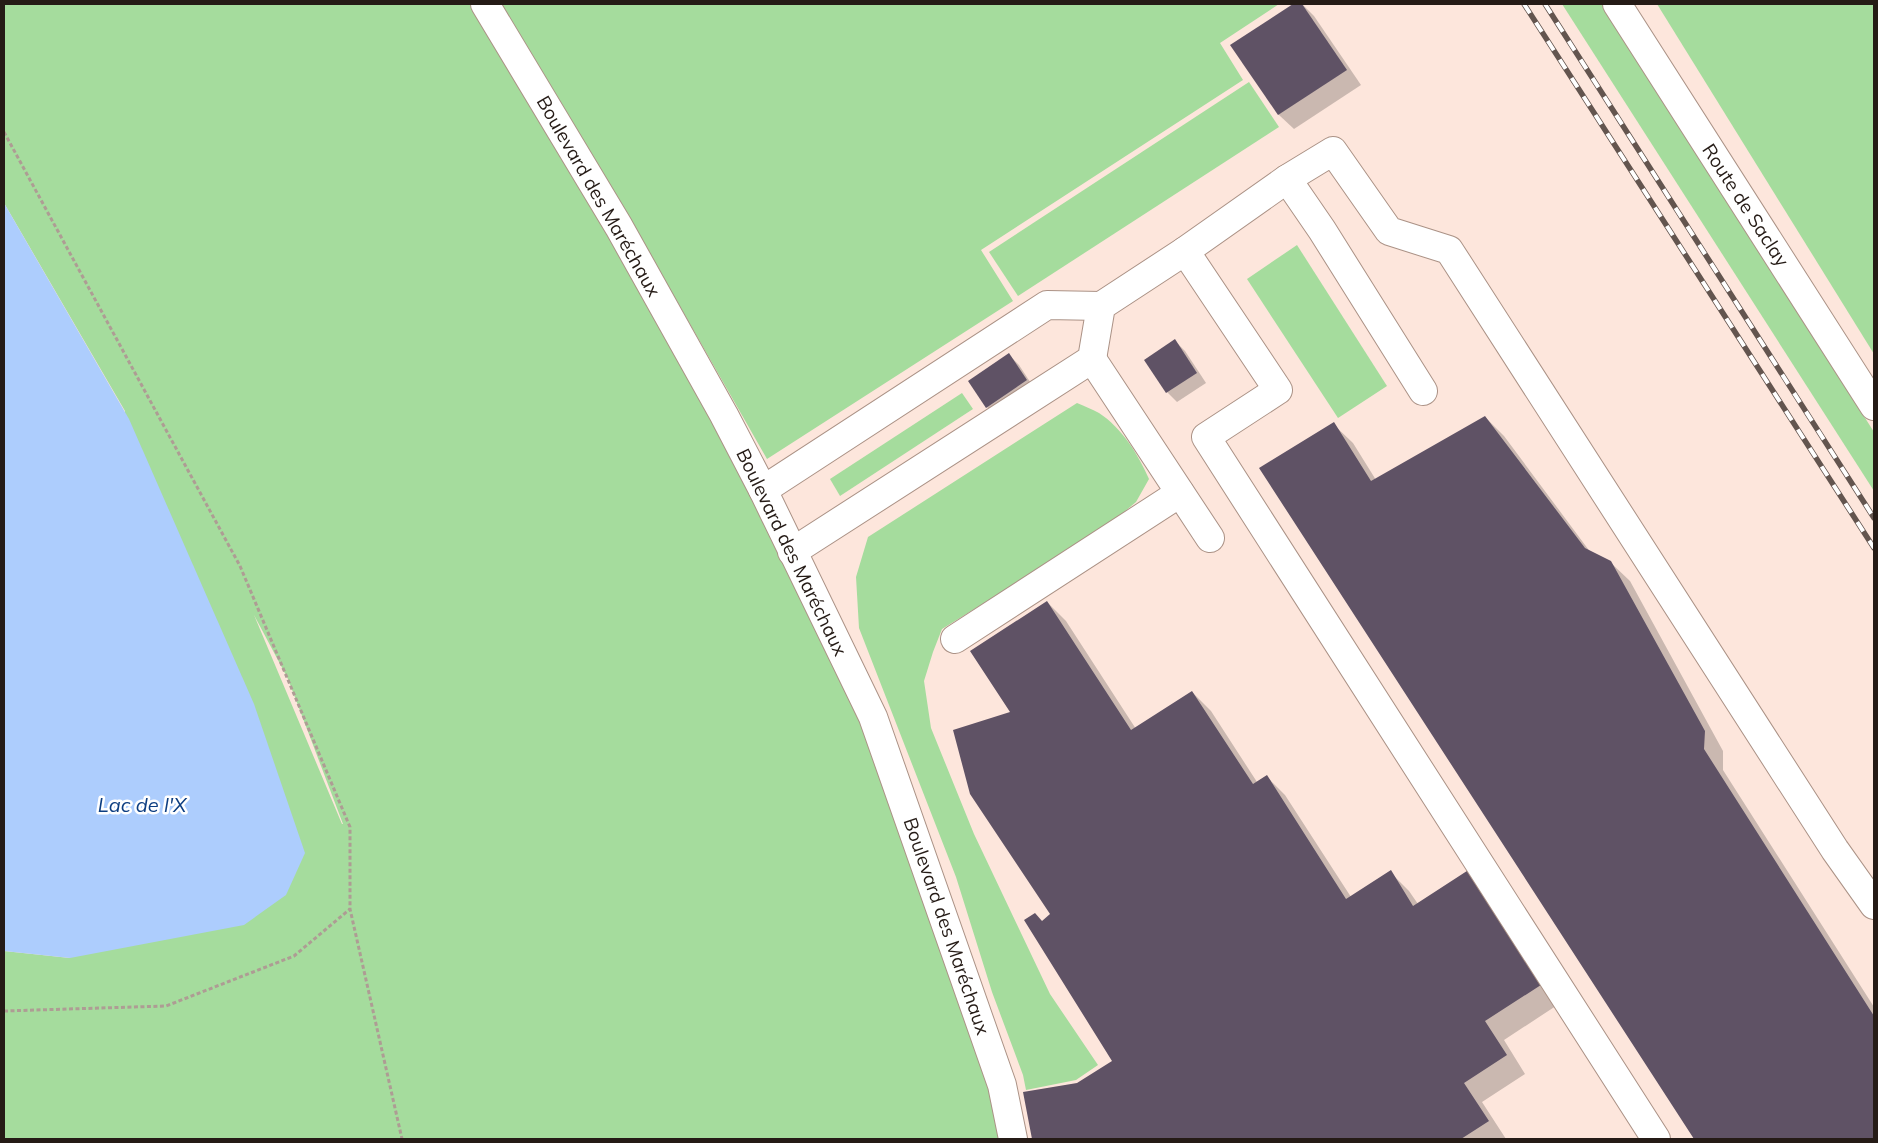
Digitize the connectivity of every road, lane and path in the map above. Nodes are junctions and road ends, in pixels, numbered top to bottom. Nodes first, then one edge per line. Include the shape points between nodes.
1 (485, 4) edge
2 (1617, 4) edge
3 (4, 132) edge
4 (1287, 179) junction
5 (1184, 251) junction
6 (1100, 306) junction
7 (1092, 359) junction
8 (1423, 391) dead end
9 (1874, 406) edge
10 (763, 490) junction
11 (1180, 493) junction
12 (1210, 538) dead end
13 (792, 552) junction
14 (955, 639) dead end
15 (1874, 905) edge
16 (350, 910) junction
17 (4, 1011) edge
18 (402, 1139) edge
19 (1013, 1139) edge
20 (1656, 1139) edge

1 - 10 main road, Boulevard des Maréchaux via 619,227
2 - 9 main road, Route de Saclay
3 - 16 path via 240,566 350,827
4 - 5 main road
4 - 8 main road
4 - 15 main road via 1334,151 1389,231 1449,250 1829,842
5 - 6 main road
5 - 20 main road via 1278,390 1206,437
6 - 7 main road
6 - 10 main road via 1047,305
7 - 11 main road
7 - 13 main road
10 - 13 main road, Boulevard des Maréchaux
11 - 12 main road
11 - 14 main road
13 - 19 main road, Boulevard des Maréchaux via 873,717 1002,1084
16 - 17 path via 294,956 166,1006
16 - 18 path

